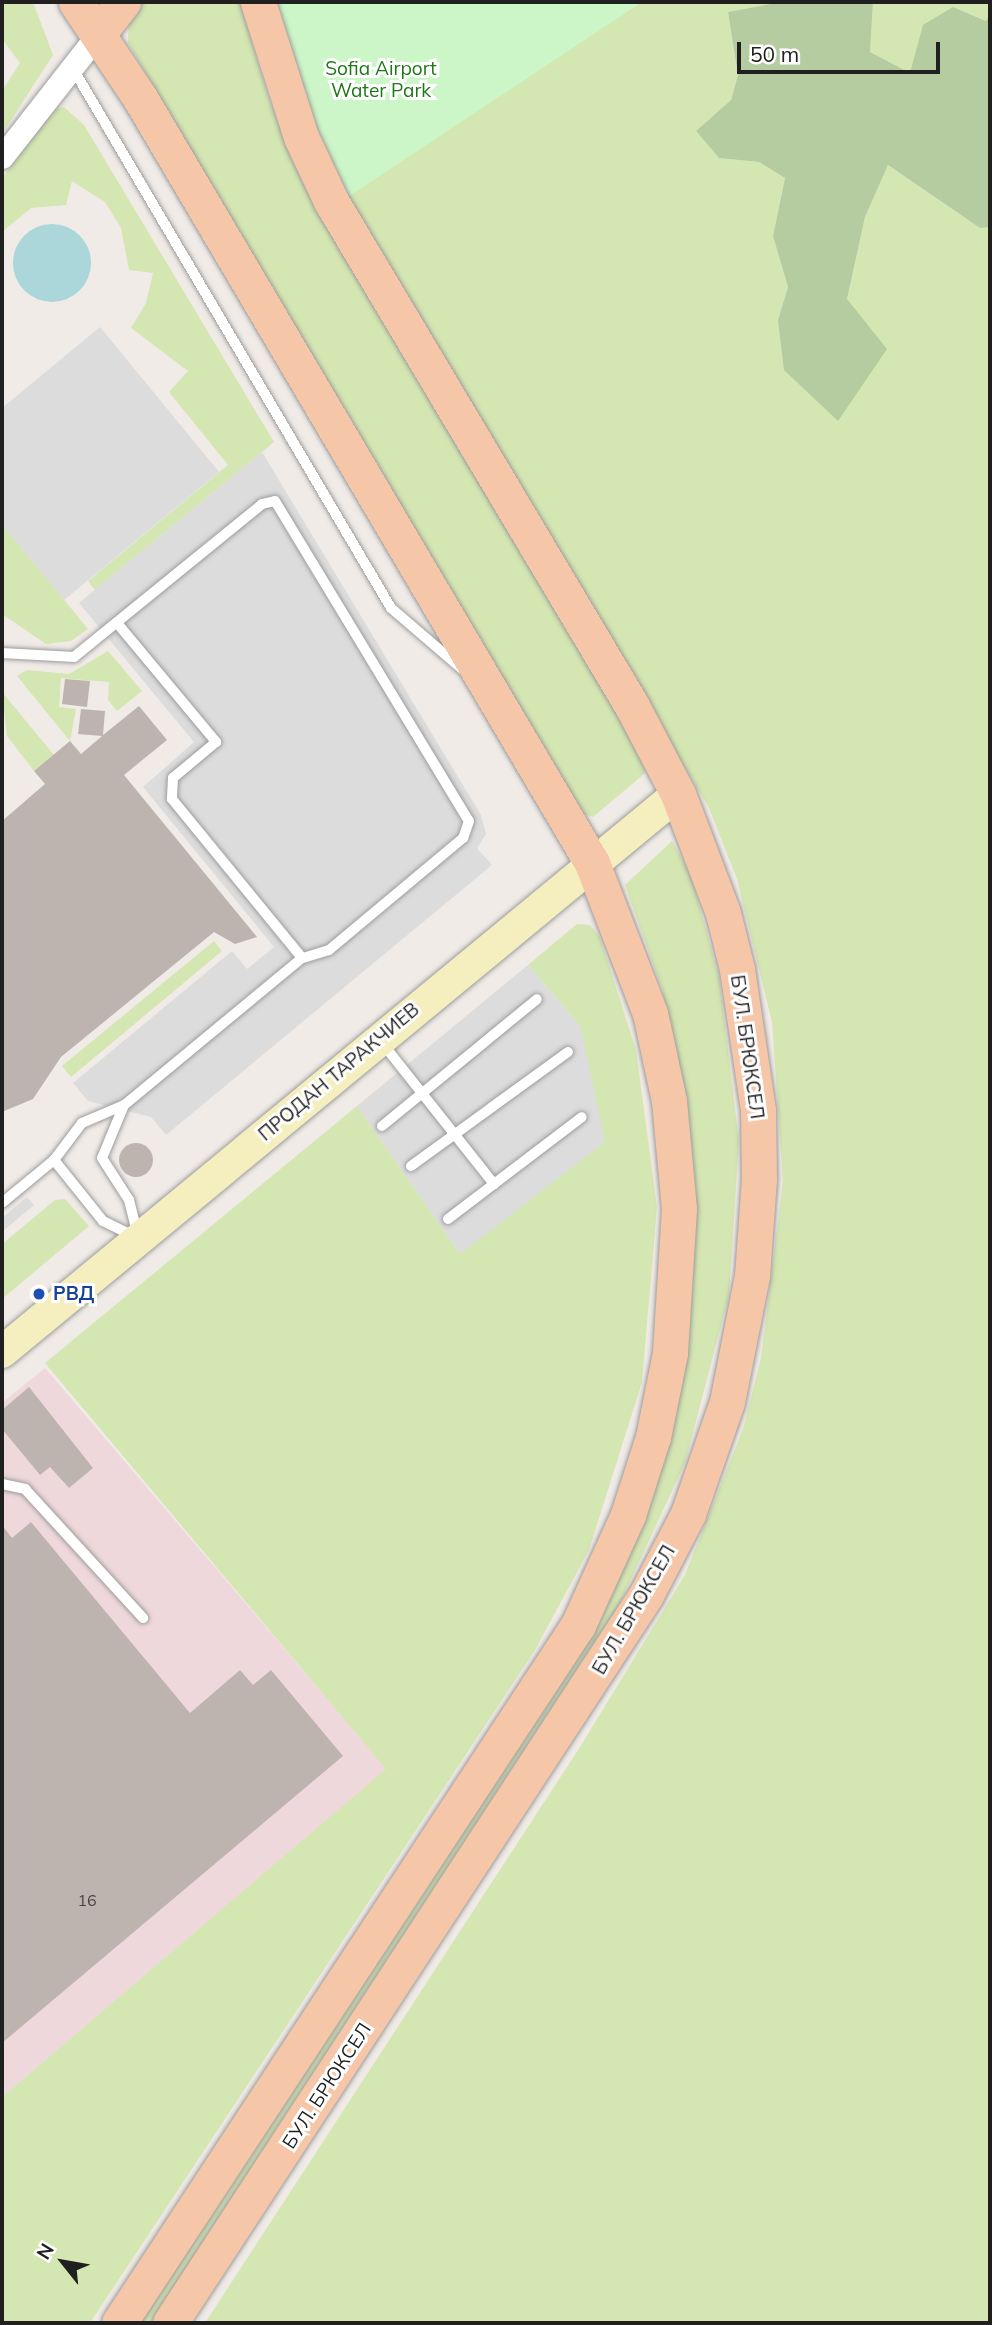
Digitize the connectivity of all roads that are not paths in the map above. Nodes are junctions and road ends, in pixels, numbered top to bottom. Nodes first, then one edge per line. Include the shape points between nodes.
1 (76, 2) edge
2 (123, 2) edge
3 (258, 2) edge
4 (98, 34) junction
5 (72, 67) junction
6 (2, 157) edge
7 (117, 623) junction
8 (2, 653) edge
9 (498, 697) junction
10 (678, 794) junction
11 (592, 863) junction
12 (302, 958) junction
13 (537, 999) dead end
14 (379, 1039) junction
15 (568, 1052) dead end
16 (422, 1094) junction
17 (124, 1105) junction
18 (582, 1117) dead end
19 (383, 1126) dead end
20 (455, 1134) junction
21 (54, 1160) junction
22 (411, 1166) dead end
23 (494, 1184) junction
24 (2, 1203) edge
25 (448, 1219) dead end
26 (139, 1238) junction
27 (2, 1352) edge
28 (2, 1484) edge
29 (144, 1618) dead end
30 (118, 2323) edge
31 (170, 2323) edge

1 - 4 main road
2 - 4 main road
3 - 10 main road, БУЛ. БРЮКСЕЛ via 300,137 331,201 625,694
4 - 5 street
4 - 9 main road
5 - 6 street
5 - 9 lane via 391,608
7 - 8 lane via 61,660
7 - 12 lane via 216,743 173,778 172,799
7 - 12 lane via 262,504 281,503 467,816 463,838 329,950
9 - 11 main road
10 - 11 street, ПРОДАН ТАРАКЧИЕВ
10 - 31 main road, БУЛ. БРЮКСЕЛ via 723,913 758,1110 752,1276 708,1464 632,1617
11 - 14 street, ПРОДАН ТАРАКЧИЕВ
11 - 30 main road via 650,1013 677,1162 678,1274 670,1353 628,1515 578,1625
12 - 17 lane
13 - 16 lane
14 - 16 lane
14 - 26 street, ПРОДАН ТАРАКЧИЕВ
15 - 20 lane
16 - 19 lane
16 - 20 lane
17 - 21 lane via 82,1123
17 - 26 lane via 103,1165 130,1200
18 - 23 lane
20 - 22 lane
20 - 23 lane
21 - 24 lane
21 - 26 lane via 103,1221
23 - 25 lane
26 - 27 street, ПРОДАН ТАРАКЧИЕВ
28 - 29 lane via 25,1489

